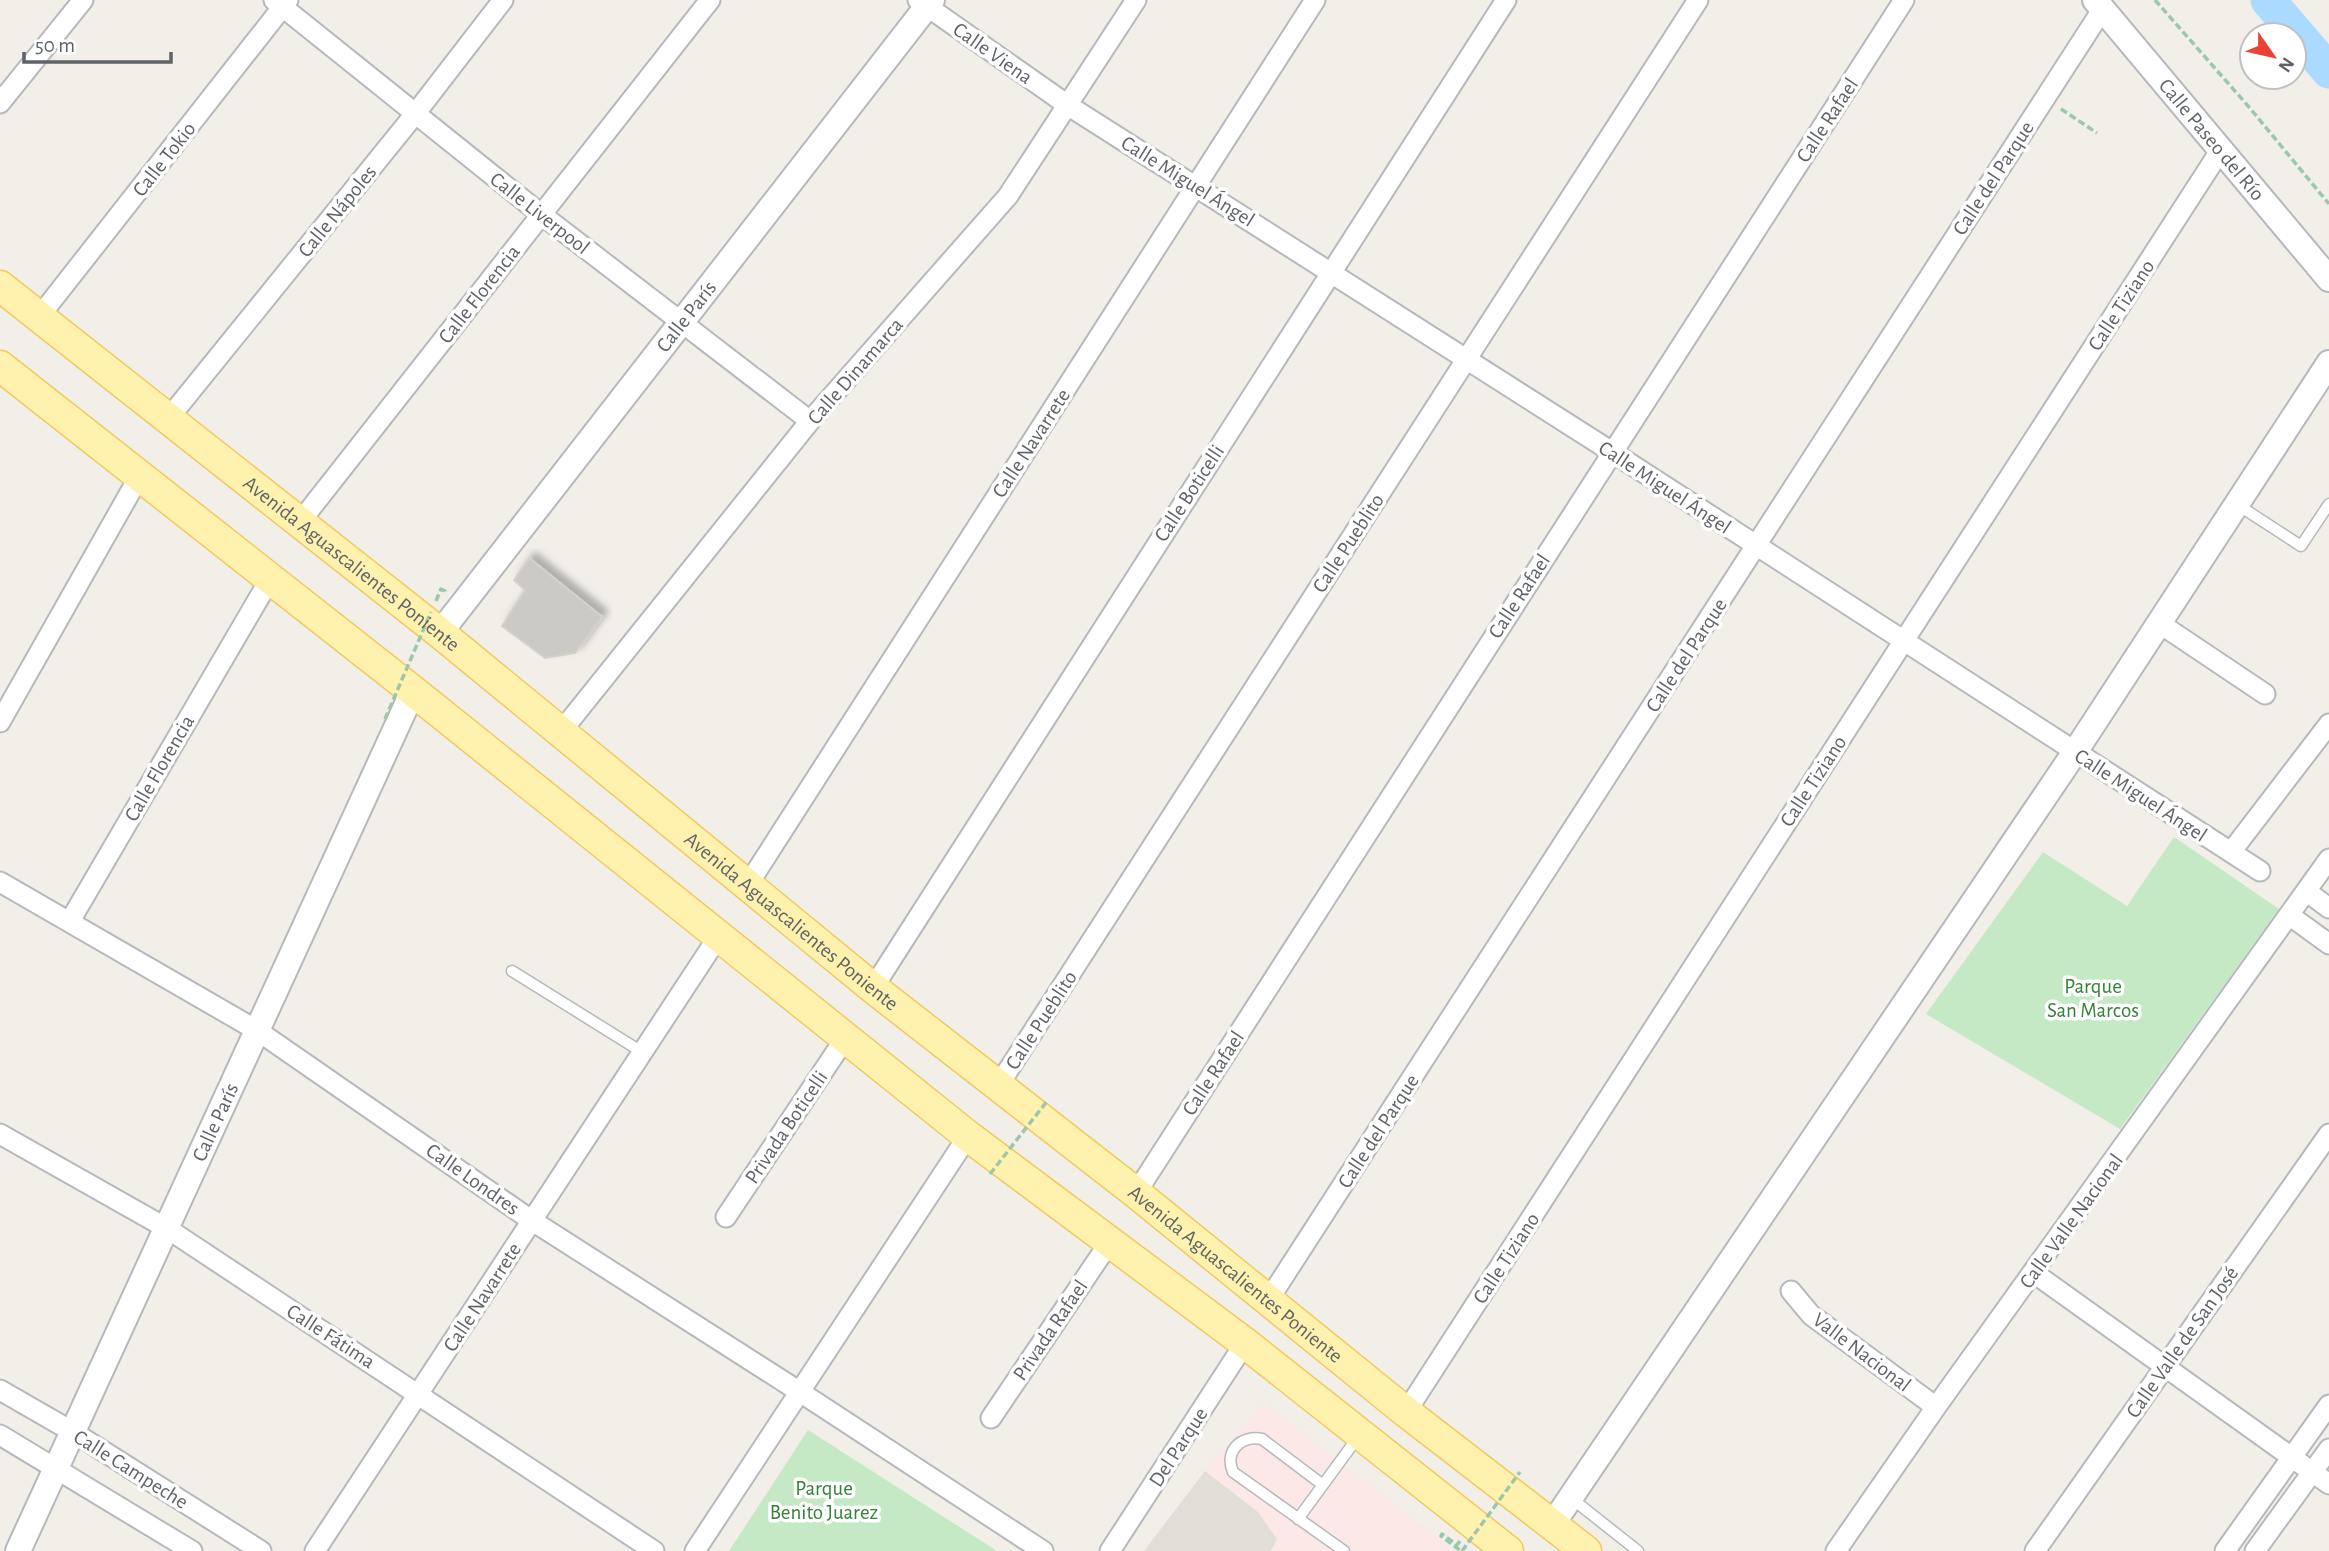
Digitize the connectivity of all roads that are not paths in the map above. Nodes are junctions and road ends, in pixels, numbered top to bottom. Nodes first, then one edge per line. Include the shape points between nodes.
1 (83, 0) edge
2 (503, 0) edge
3 (710, 0) edge
4 (1136, 0) edge
5 (1315, 0) edge
6 (1506, 0) edge
7 (1698, 0) edge
8 (1904, 0) edge
9 (282, 2) edge
10 (925, 2) edge
11 (2098, 5) edge
12 (0, 103) edge
13 (1069, 106) junction
14 (415, 114) junction
15 (2220, 151) junction
16 (1195, 186) junction
17 (542, 215) junction
18 (1331, 271) junction
19 (2329, 279) edge
20 (0, 286) edge
21 (39, 317) junction
22 (682, 321) junction
23 (1467, 359) junction
24 (2329, 363) edge
25 (3, 375) edge
26 (168, 419) junction
27 (810, 421) junction
28 (1612, 452) junction
29 (140, 475) junction
30 (2237, 504) junction
31 (2329, 504) edge
32 (300, 522) junction
33 (1756, 547) junction
34 (270, 579) junction
35 (435, 622) junction
36 (2159, 623) junction
37 (1904, 641) junction
38 (413, 691) junction
39 (2264, 694) dead end
40 (0, 723) edge
41 (2329, 724) edge
42 (560, 733) junction
43 (2075, 752) junction
44 (2231, 852) junction
45 (2329, 859) edge
46 (2260, 871) dead end
47 (0, 882) edge
48 (747, 886) junction
49 (2306, 891) junction
50 (2329, 908) edge
51 (2289, 915) junction
52 (71, 921) junction
53 (718, 937) junction
54 (2329, 944) edge
55 (512, 971) dead end
56 (873, 988) junction
57 (258, 1031) junction
58 (846, 1037) junction
59 (642, 1052) junction
60 (998, 1086) junction
61 (0, 1134) edge
62 (2329, 1134) edge
63 (968, 1136) junction
64 (1136, 1193) junction
65 (726, 1217) dead end
66 (531, 1220) junction
67 (168, 1229) junction
68 (1109, 1243) junction
69 (2034, 1273) junction
70 (1791, 1291) dead end
71 (1269, 1299) junction
72 (1245, 1343) junction
73 (2165, 1367) junction
74 (0, 1390) edge
75 (800, 1392) junction
76 (419, 1394) junction
77 (2329, 1405) edge
78 (1936, 1407) junction
79 (1406, 1412) junction
80 (991, 1418) dead end
81 (74, 1432) junction
82 (0, 1434) edge
83 (1361, 1434) junction
84 (2329, 1449) edge
85 (2292, 1457) junction
86 (57, 1469) junction
87 (2312, 1472) junction
88 (2329, 1484) edge
89 (1322, 1485) junction
90 (1570, 1498) junction
91 (1298, 1519) junction
92 (1552, 1525) junction
93 (1841, 1549) edge
94 (18, 1551) edge
95 (192, 1551) edge
96 (261, 1551) edge
97 (315, 1551) edge
98 (654, 1551) edge
99 (695, 1551) edge
100 (1043, 1551) edge
101 (1110, 1551) edge
102 (1344, 1551) edge
103 (1508, 1551) edge
104 (1586, 1551) edge
105 (1638, 1551) edge
106 (2035, 1551) edge
107 (2225, 1551) edge
108 (2255, 1551) edge

1 - 12 street
2 - 14 street, Calle Nápoles
3 - 17 street, Calle Florencia
4 - 13 street, Calle Dinamarca
5 - 16 street, Calle Navarrete
6 - 18 street, Calle Boticelli
7 - 23 street, Calle Pueblito
8 - 28 street, Calle Rafael
9 - 14 street, Calle Liverpool
9 - 21 street, Calle Tokio
10 - 13 street, Calle Viena
10 - 22 street, Calle París
11 - 15 street, Calle Paseo del Río
11 - 33 street, Calle del Parque via 2045,98
13 - 16 street, Calle Miguel Ángel
13 - 27 street, Calle Dinamarca via 1008,197
14 - 17 street, Calle Liverpool
14 - 26 street, Calle Nápoles
15 - 19 street, Calle Paseo del Río
15 - 37 street, Calle Tiziano
16 - 18 street, Calle Miguel Ángel
16 - 48 street, Calle Navarrete
17 - 22 street, Calle Liverpool
17 - 32 street, Calle Florencia
18 - 23 street, Calle Miguel Ángel
18 - 56 street, Calle Boticelli
20 - 21 main road, Avenida Aguascalientes Poniente
21 - 26 main road, Avenida Aguascalientes Poniente
22 - 27 street, Calle Liverpool
22 - 35 street, Calle París
23 - 28 street, Calle Miguel Ángel
23 - 60 street, Calle Pueblito
24 - 30 street
25 - 29 main road
26 - 32 main road, Avenida Aguascalientes Poniente
27 - 42 street, Calle Dinamarca
28 - 33 street, Calle Miguel Ángel
28 - 64 street, Calle Rafael
29 - 34 main road
29 - 40 street
30 - 31 lane via 2301,546
30 - 36 street
32 - 35 main road, Avenida Aguascalientes Poniente
33 - 37 street, Calle Miguel Ángel
33 - 71 street, Calle del Parque
34 - 38 main road
34 - 52 street, Calle Florencia
35 - 42 main road, Avenida Aguascalientes Poniente
36 - 39 street
36 - 43 street
37 - 43 street, Calle Miguel Ángel
37 - 79 street, Calle Tiziano
38 - 53 main road
38 - 57 street, Calle París
41 - 44 street
42 - 48 main road, Avenida Aguascalientes Poniente
43 - 44 street, Calle Miguel Ángel
43 - 90 street
44 - 46 street, Calle Miguel Ángel
45 - 49 street, Calle Valle Nacional
47 - 52 street, Calle Londres
48 - 56 main road, Avenida Aguascalientes Poniente
49 - 50 street
49 - 51 street, Calle Valle Nacional
51 - 54 street
51 - 69 street, Calle Valle Nacional
52 - 57 street, Calle Londres
53 - 58 main road
53 - 59 street, Calle Navarrete
55 - 59 lane
56 - 60 main road, Avenida Aguascalientes Poniente
57 - 66 street, Calle Londres
57 - 67 street, Calle París
58 - 63 main road
58 - 65 street, Privada Boticelli
59 - 66 street, Calle Navarrete
60 - 64 main road, Avenida Aguascalientes Poniente
61 - 67 street, Calle Fátima
62 - 73 street, Calle Valle de San José
63 - 68 main road
63 - 75 street
64 - 71 main road, Avenida Aguascalientes Poniente
66 - 75 street, Calle Londres
66 - 76 street, Calle Navarrete
67 - 76 street, Calle Fátima
67 - 81 street, Calle París
68 - 72 main road
68 - 80 street, Privada Rafael
69 - 73 street
69 - 78 street, Calle Valle Nacional
70 - 78 street, Valle Nacional via 1811,1315
71 - 79 main road, Avenida Aguascalientes Poniente
72 - 83 main road
72 - 101 street, Del Parque
73 - 85 street
73 - 106 street, Calle Valle de San José
74 - 81 street, Calle Campeche
75 - 99 street
75 - 100 street, Calle Londres
76 - 97 street, Calle Navarrete
76 - 98 street, Calle Fátima
77 - 85 street
78 - 93 street, Calle Valle Nacional
79 - 92 main road, Avenida Aguascalientes Poniente
81 - 86 street, Calle París
81 - 96 street, Calle Campeche
82 - 86 street, Calle Campeche
83 - 89 lane
83 - 103 main road
84 - 87 street
85 - 87 street
85 - 107 street
86 - 94 street, Calle París
86 - 95 street, Calle Campeche
87 - 88 street
87 - 108 street
89 - 91 lane
89 - 91 lane via 1262,1439 1241,1441 1232,1452 1229,1463 1233,1472
90 - 92 street
90 - 105 lane
91 - 102 lane
92 - 104 main road, Avenida Aguascalientes Poniente

